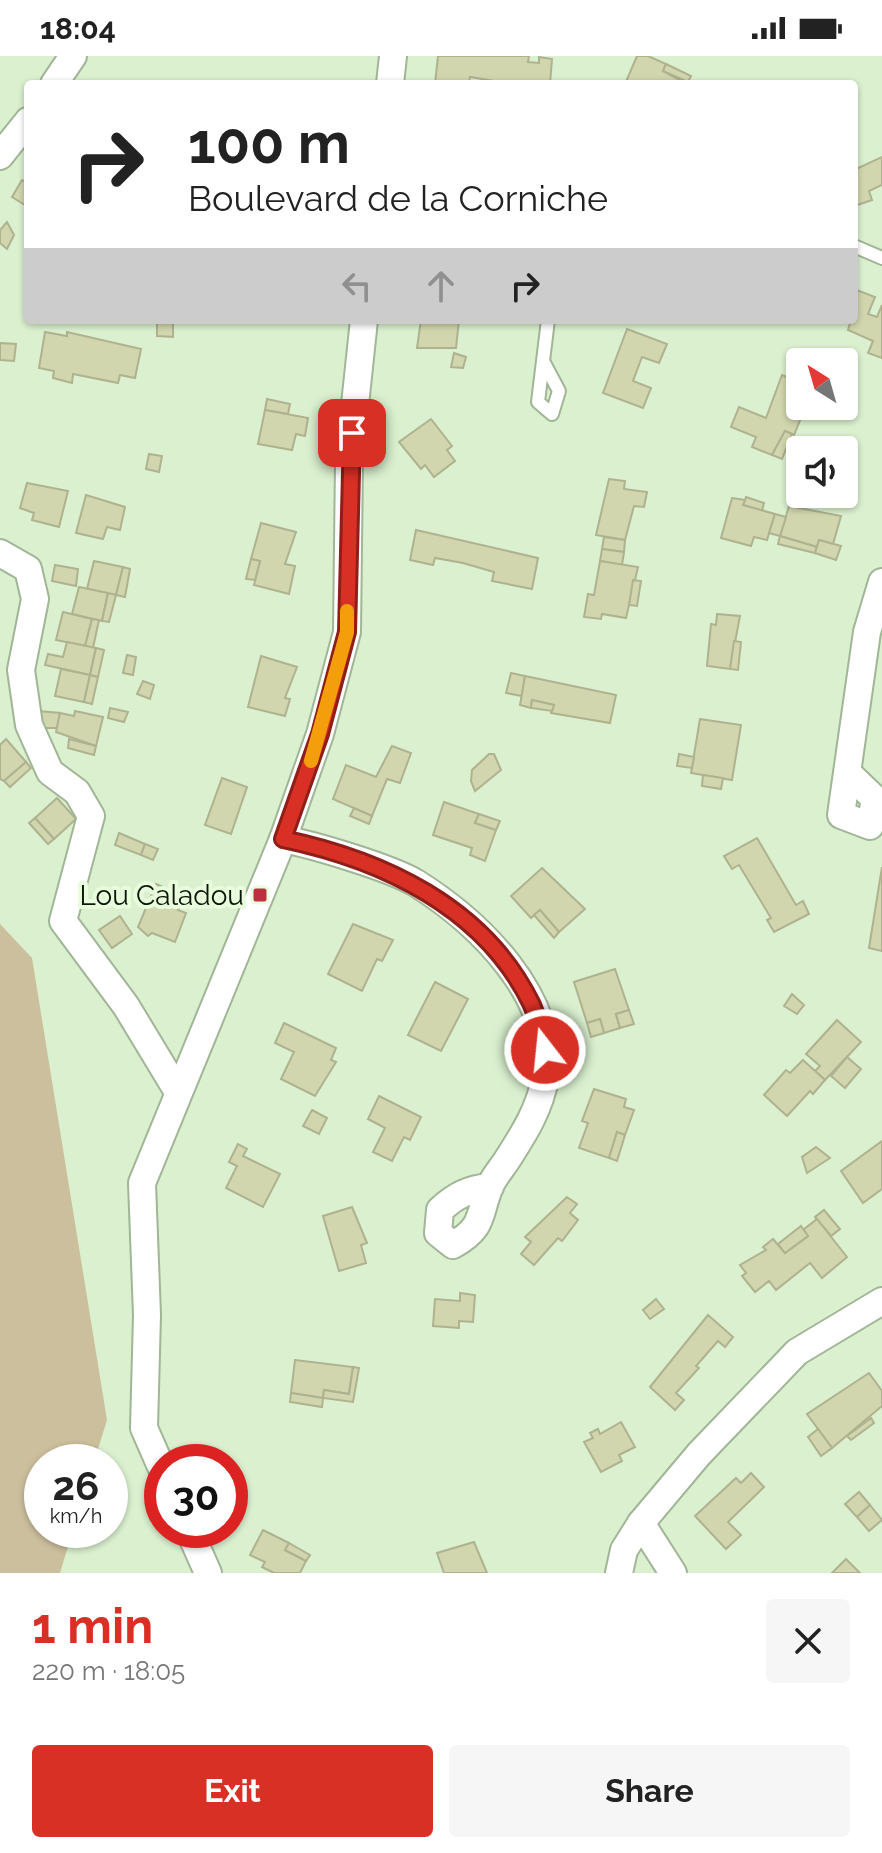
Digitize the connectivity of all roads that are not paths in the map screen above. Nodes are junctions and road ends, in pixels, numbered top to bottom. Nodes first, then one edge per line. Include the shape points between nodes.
1 (73, 56) edge
2 (393, 56) edge
3 (57, 80) edge
4 (390, 80) edge
5 (24, 126) edge
6 (0, 156) edge
7 (858, 248) edge
8 (882, 258) edge
9 (364, 324) edge
10 (548, 324) edge
11 (543, 361) dead end
12 (0, 553) edge
13 (882, 582) edge
14 (12, 656) edge
15 (847, 772) dead end
16 (283, 839) junction
17 (178, 1092) junction
18 (490, 1187) dead end
19 (882, 1301) edge
20 (151, 1444) edge
21 (641, 1523) junction
22 (197, 1548) edge
23 (208, 1573) edge
24 (619, 1573) edge
25 (673, 1573) edge

1 - 3 street
2 - 4 street
5 - 6 street
7 - 8 lane
9 - 16 street via 349,461 347,632 320,734
10 - 11 lane
12 - 14 street via 28,569 35,599
13 - 15 street via 867,632
14 - 17 street via 21,670 29,725 50,772 77,792 91,816 63,921 126,1006
16 - 17 street
16 - 18 street via 414,882 480,931 532,1004 545,1050 545,1078 532,1120
17 - 20 street via 142,1183 144,1428
19 - 21 street via 797,1352
21 - 24 street via 624,1550
21 - 25 street
22 - 23 street

